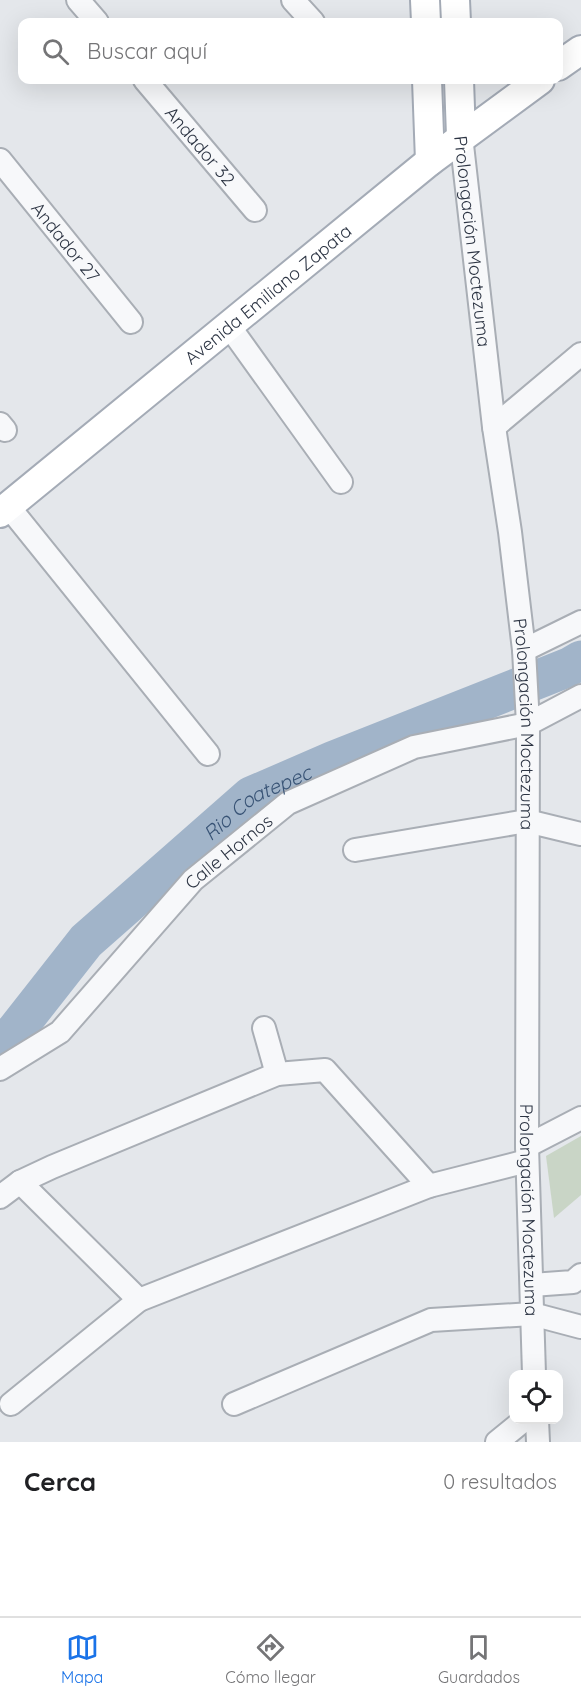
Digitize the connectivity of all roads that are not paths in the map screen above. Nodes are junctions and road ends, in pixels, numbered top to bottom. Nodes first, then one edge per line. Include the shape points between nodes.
1 (78, 0) edge
2 (293, 0) edge
3 (425, 0) edge
4 (455, 0) edge
5 (94, 18) edge
6 (309, 18) edge
7 (426, 18) edge
8 (456, 18) edge
9 (581, 50) edge
10 (563, 63) edge
11 (148, 84) edge
12 (428, 84) edge
13 (459, 84) edge
14 (534, 84) edge
15 (461, 136) junction
16 (0, 160) edge
17 (430, 161) junction
18 (255, 210) dead end
19 (131, 322) dead end
20 (229, 326) junction
21 (581, 354) edge
22 (494, 427) junction
23 (340, 482) dead end
24 (4, 509) edge
25 (581, 622) edge
26 (525, 656) junction
27 (581, 696) edge
28 (528, 718) junction
29 (208, 754) dead end
30 (527, 821) junction
31 (581, 834) edge
32 (355, 850) dead end
33 (264, 1028) dead end
34 (0, 1069) edge
35 (277, 1074) junction
36 (581, 1118) edge
37 (527, 1154) junction
38 (20, 1182) junction
39 (429, 1186) junction
40 (0, 1197) edge
41 (581, 1275) edge
42 (532, 1285) junction
43 (139, 1300) junction
44 (532, 1314) junction
45 (581, 1327) edge
46 (534, 1370) edge
47 (11, 1404) dead end
48 (234, 1404) dead end
49 (518, 1424) edge
50 (537, 1424) edge
51 (497, 1442) edge
52 (538, 1442) edge

1 - 5 street
2 - 6 street
3 - 7 main road
4 - 8 main road
9 - 10 main road
11 - 18 street, Andador 32
12 - 17 main road, Prolongación Moctezuma
13 - 15 main road, Prolongación Moctezuma
14 - 15 main road, Avenida Emiliano Zapata
15 - 17 main road, Avenida Emiliano Zapata
15 - 22 street, Prolongación Moctezuma
16 - 19 street, Andador 27
17 - 20 main road, Avenida Emiliano Zapata
20 - 23 street
20 - 24 main road, Avenida Emiliano Zapata
21 - 22 street
22 - 26 street, Prolongación Moctezuma
24 - 29 street
25 - 26 street
26 - 28 street, Prolongación Moctezuma
27 - 28 street, Calle Hornos
28 - 30 street, Prolongación Moctezuma
28 - 34 street, Calle Hornos via 414,747 288,803 192,880 60,1032
30 - 31 street
30 - 32 street
30 - 37 street, Prolongación Moctezuma
33 - 35 street
35 - 38 street
35 - 39 street via 325,1070
36 - 37 street
37 - 39 street
37 - 42 street, Prolongación Moctezuma
38 - 40 street
38 - 43 street
39 - 43 street
41 - 42 street via 573,1282
42 - 44 street, Prolongación Moctezuma
43 - 47 street
44 - 45 street
44 - 46 street, Prolongación Moctezuma
44 - 48 street via 431,1320
49 - 51 street
50 - 52 street

